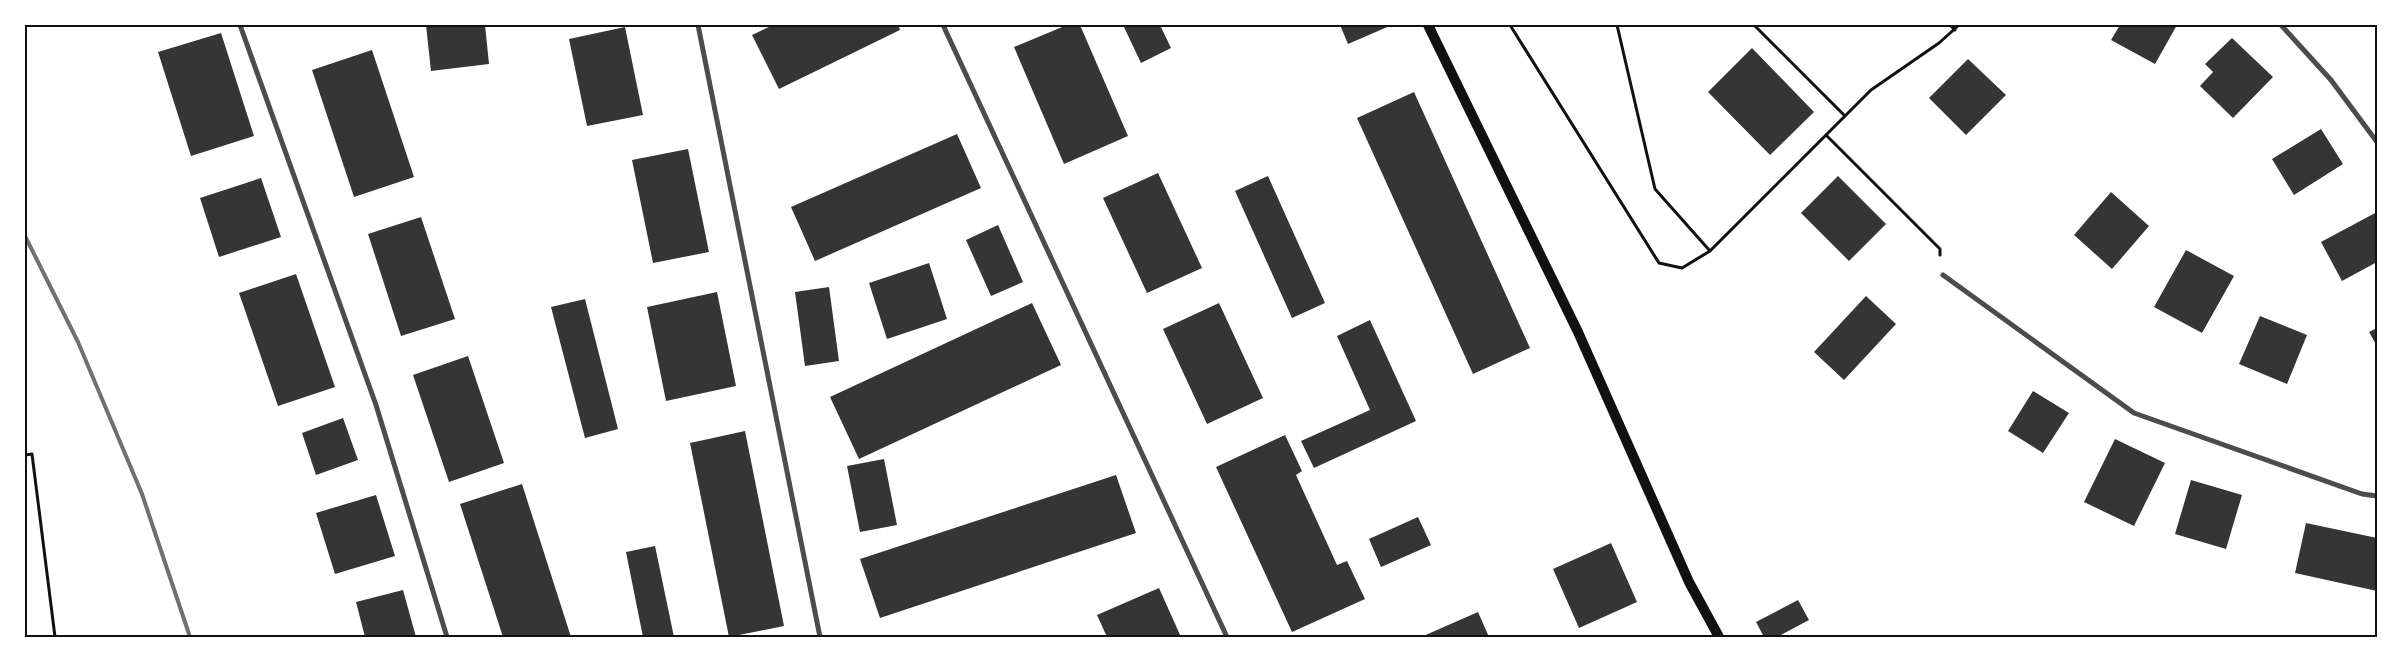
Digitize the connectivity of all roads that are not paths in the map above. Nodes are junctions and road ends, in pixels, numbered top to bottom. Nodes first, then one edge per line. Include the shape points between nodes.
1 (240, 25) edge
2 (698, 25) edge
3 (943, 25) edge
4 (1428, 25) edge
5 (2281, 25) edge
6 (2377, 142) edge
7 (1943, 275) road end
8 (2377, 496) edge
9 (447, 637) edge
10 (820, 637) edge
11 (1227, 637) edge
12 (1719, 637) edge

1 - 9 street via 376,406
2 - 10 street
3 - 11 street
4 - 12 main road via 1578,332 1689,582
5 - 6 street via 2331,80
7 - 8 street via 2134,413 2362,494

